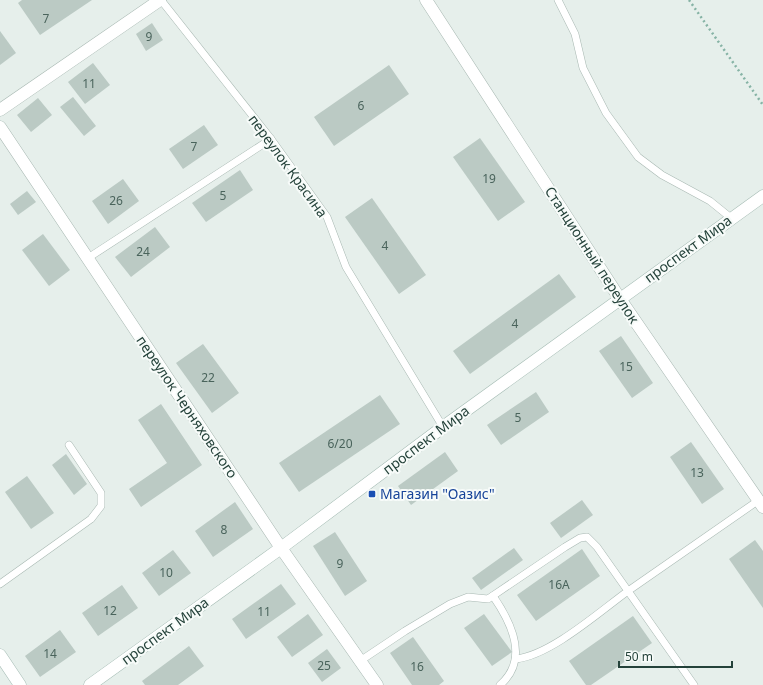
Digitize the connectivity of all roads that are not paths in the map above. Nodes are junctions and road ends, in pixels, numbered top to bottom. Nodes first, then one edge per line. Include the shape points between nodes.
1 (161, 0) edge
2 (426, 0) edge
3 (558, 0) edge
4 (0, 110) edge
5 (0, 127) edge
6 (271, 139) junction
7 (763, 196) edge
8 (731, 218) junction
9 (88, 258) junction
10 (620, 299) junction
11 (443, 427) junction
12 (69, 445) dead end
13 (761, 503) edge
14 (281, 548) junction
15 (0, 584) edge
16 (628, 591) junction
17 (493, 596) junction
18 (0, 655) edge
19 (516, 659) junction
20 (360, 661) junction
21 (20, 685) edge
22 (90, 685) edge
23 (377, 685) edge
24 (500, 685) edge
25 (694, 685) edge

1 - 4 street
1 - 6 lane, переулок Красина
2 - 10 street, Станционный переулок
3 - 8 lane via 575,34 583,68 606,113 638,157 662,175 710,201
5 - 9 street, переулок Черняховского
6 - 9 lane
6 - 11 lane, переулок Красина via 327,217 346,267
7 - 8 street, проспект Мира
8 - 10 street, проспект Мира
9 - 14 street, переулок Черняховского
10 - 11 street, проспект Мира
10 - 13 street, Станционный переулок
11 - 14 street, проспект Мира
12 - 15 lane via 101,493 101,506 91,519
13 - 16 lane
14 - 20 street, переулок Черняховского
14 - 22 street, проспект Мира
16 - 17 lane via 587,537 565,547
16 - 19 lane via 546,649 526,658
16 - 25 lane
17 - 19 lane via 512,629
17 - 20 lane via 488,599 468,597 450,604
18 - 21 street
19 - 24 lane via 516,664
20 - 23 street, переулок Черняховского

